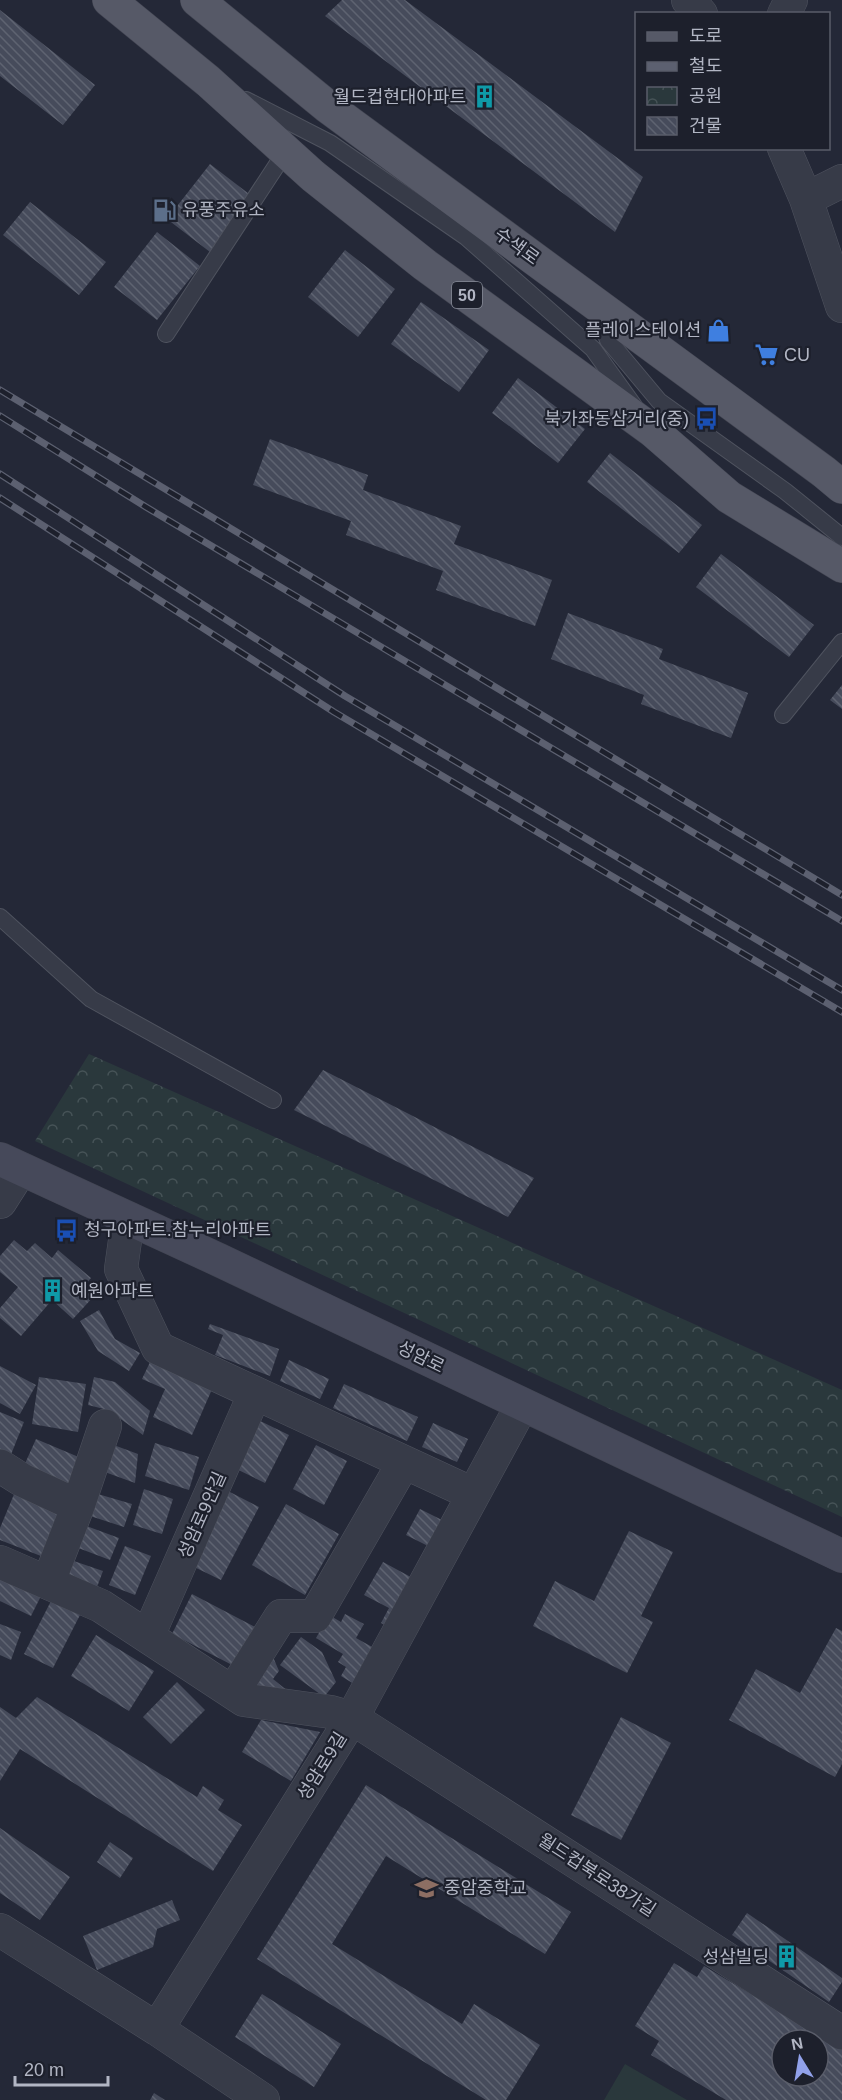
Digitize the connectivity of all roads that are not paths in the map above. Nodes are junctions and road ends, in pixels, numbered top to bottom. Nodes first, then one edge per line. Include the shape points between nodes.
1 (109, 0) edge
2 (197, 0) edge
3 (688, 0) edge
4 (699, 12) edge
5 (208, 81) junction
6 (785, 150) edge
7 (286, 151) junction
8 (842, 181) edge
9 (806, 199) junction
10 (595, 304) junction
11 (842, 306) edge
12 (166, 334) dead end
13 (653, 431) junction
14 (842, 487) edge
15 (842, 537) edge
16 (842, 566) edge
17 (842, 642) edge
18 (783, 716) dead end
19 (0, 917) edge
20 (273, 1100) dead end
21 (10, 1164) edge
22 (0, 1202) edge
23 (128, 1219) junction
24 (255, 1393) junction
25 (522, 1405) junction
26 (105, 1426) dead end
27 (404, 1462) junction
28 (0, 1466) edge
29 (473, 1494) junction
30 (78, 1506) junction
31 (842, 1556) edge
32 (0, 1562) edge
33 (48, 1583) junction
34 (148, 1636) junction
35 (233, 1692) junction
36 (352, 1718) junction
37 (0, 1930) edge
38 (157, 2029) junction
39 (842, 2033) edge
40 (263, 2100) edge

1 - 5 main road, 50
2 - 10 main road, 수색로 via 328,107
3 - 4 street
5 - 7 main road, 50
5 - 13 lane via 330,143 466,237 593,349
6 - 9 street
7 - 12 lane
7 - 13 main road, 50 via 425,265
8 - 9 street
9 - 11 street
10 - 14 main road, 수색로
10 - 15 lane via 608,340 659,401
13 - 16 main road, 50 via 729,498
17 - 18 lane
19 - 20 lane via 90,999
21 - 22 street
21 - 23 main road, 성암로
23 - 24 street via 121,1269 158,1348
23 - 25 main road, 성암로
24 - 27 street
24 - 34 street, 성암로9안길
25 - 29 street, 성암로9길
25 - 31 main road, 성암로
26 - 30 street
27 - 29 street
27 - 35 street via 315,1616 280,1616
28 - 30 street
29 - 36 street, 성암로9길
30 - 33 street
32 - 33 street
33 - 34 street via 101,1606
34 - 35 street
35 - 36 street via 244,1700
36 - 38 street, 성암로9길
36 - 39 street, 월드컵북로38가길
37 - 38 street
38 - 40 street

